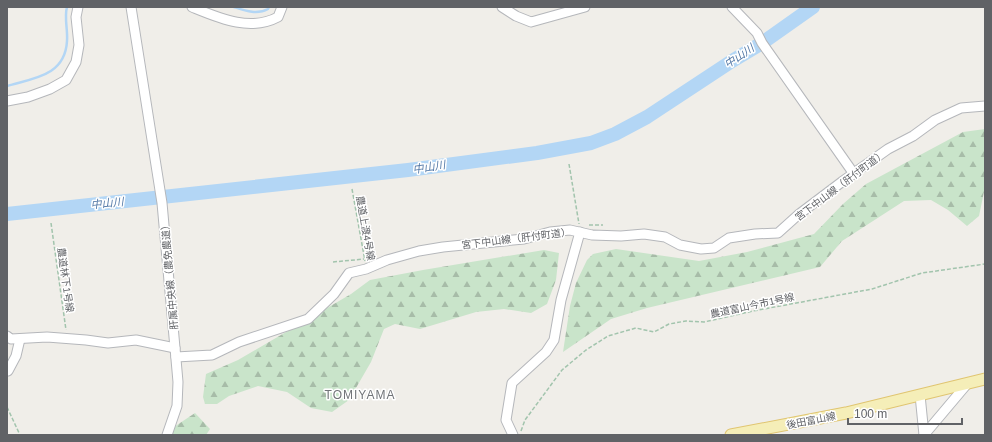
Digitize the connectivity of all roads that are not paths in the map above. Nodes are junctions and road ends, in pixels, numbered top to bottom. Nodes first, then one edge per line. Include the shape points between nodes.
1 (78, 7) edge
2 (131, 7) edge
3 (192, 7) edge
4 (282, 7) edge
5 (502, 7) edge
6 (584, 7) edge
7 (732, 7) edge
8 (7, 101) edge
9 (985, 106) edge
10 (854, 174) junction
11 (580, 229) junction
12 (7, 336) edge
13 (20, 339) junction
14 (175, 348) junction
15 (176, 357) junction
16 (8, 371) edge
17 (985, 379) edge
18 (967, 384) junction
19 (920, 395) junction
20 (167, 435) edge
21 (514, 435) edge
22 (730, 435) edge
23 (924, 435) edge

1 - 8 street via 76,17 79,45 76,62 66,80 28,97
2 - 14 street, 肝属中央線（農免農道） via 160,187
3 - 4 street via 220,19 245,24 270,22 278,17
5 - 6 street via 531,22
7 - 10 street via 756,33
9 - 10 street, 宮下中山線（肝付町道） via 961,108 935,120
10 - 11 street, 宮下中山線（肝付町道） via 798,215 778,234 729,238 714,248 701,249 680,245 665,237 644,234 592,236
11 - 15 street, 宮下中山線（肝付町道） via 550,232 524,239 419,250 387,260 349,273 334,294 308,319 239,342 212,355
11 - 21 street via 561,300 554,340 546,352 512,383 506,420
12 - 13 street via 11,339
13 - 14 street via 67,338 108,343 136,340
13 - 16 street via 16,356
14 - 15 street, 肝属中央線（農免農道）
15 - 20 street via 176,406
17 - 18 main road, 後田富山線
18 - 19 main road, 後田富山線
18 - 23 street
19 - 22 main road, 後田富山線 via 846,413
19 - 23 street

